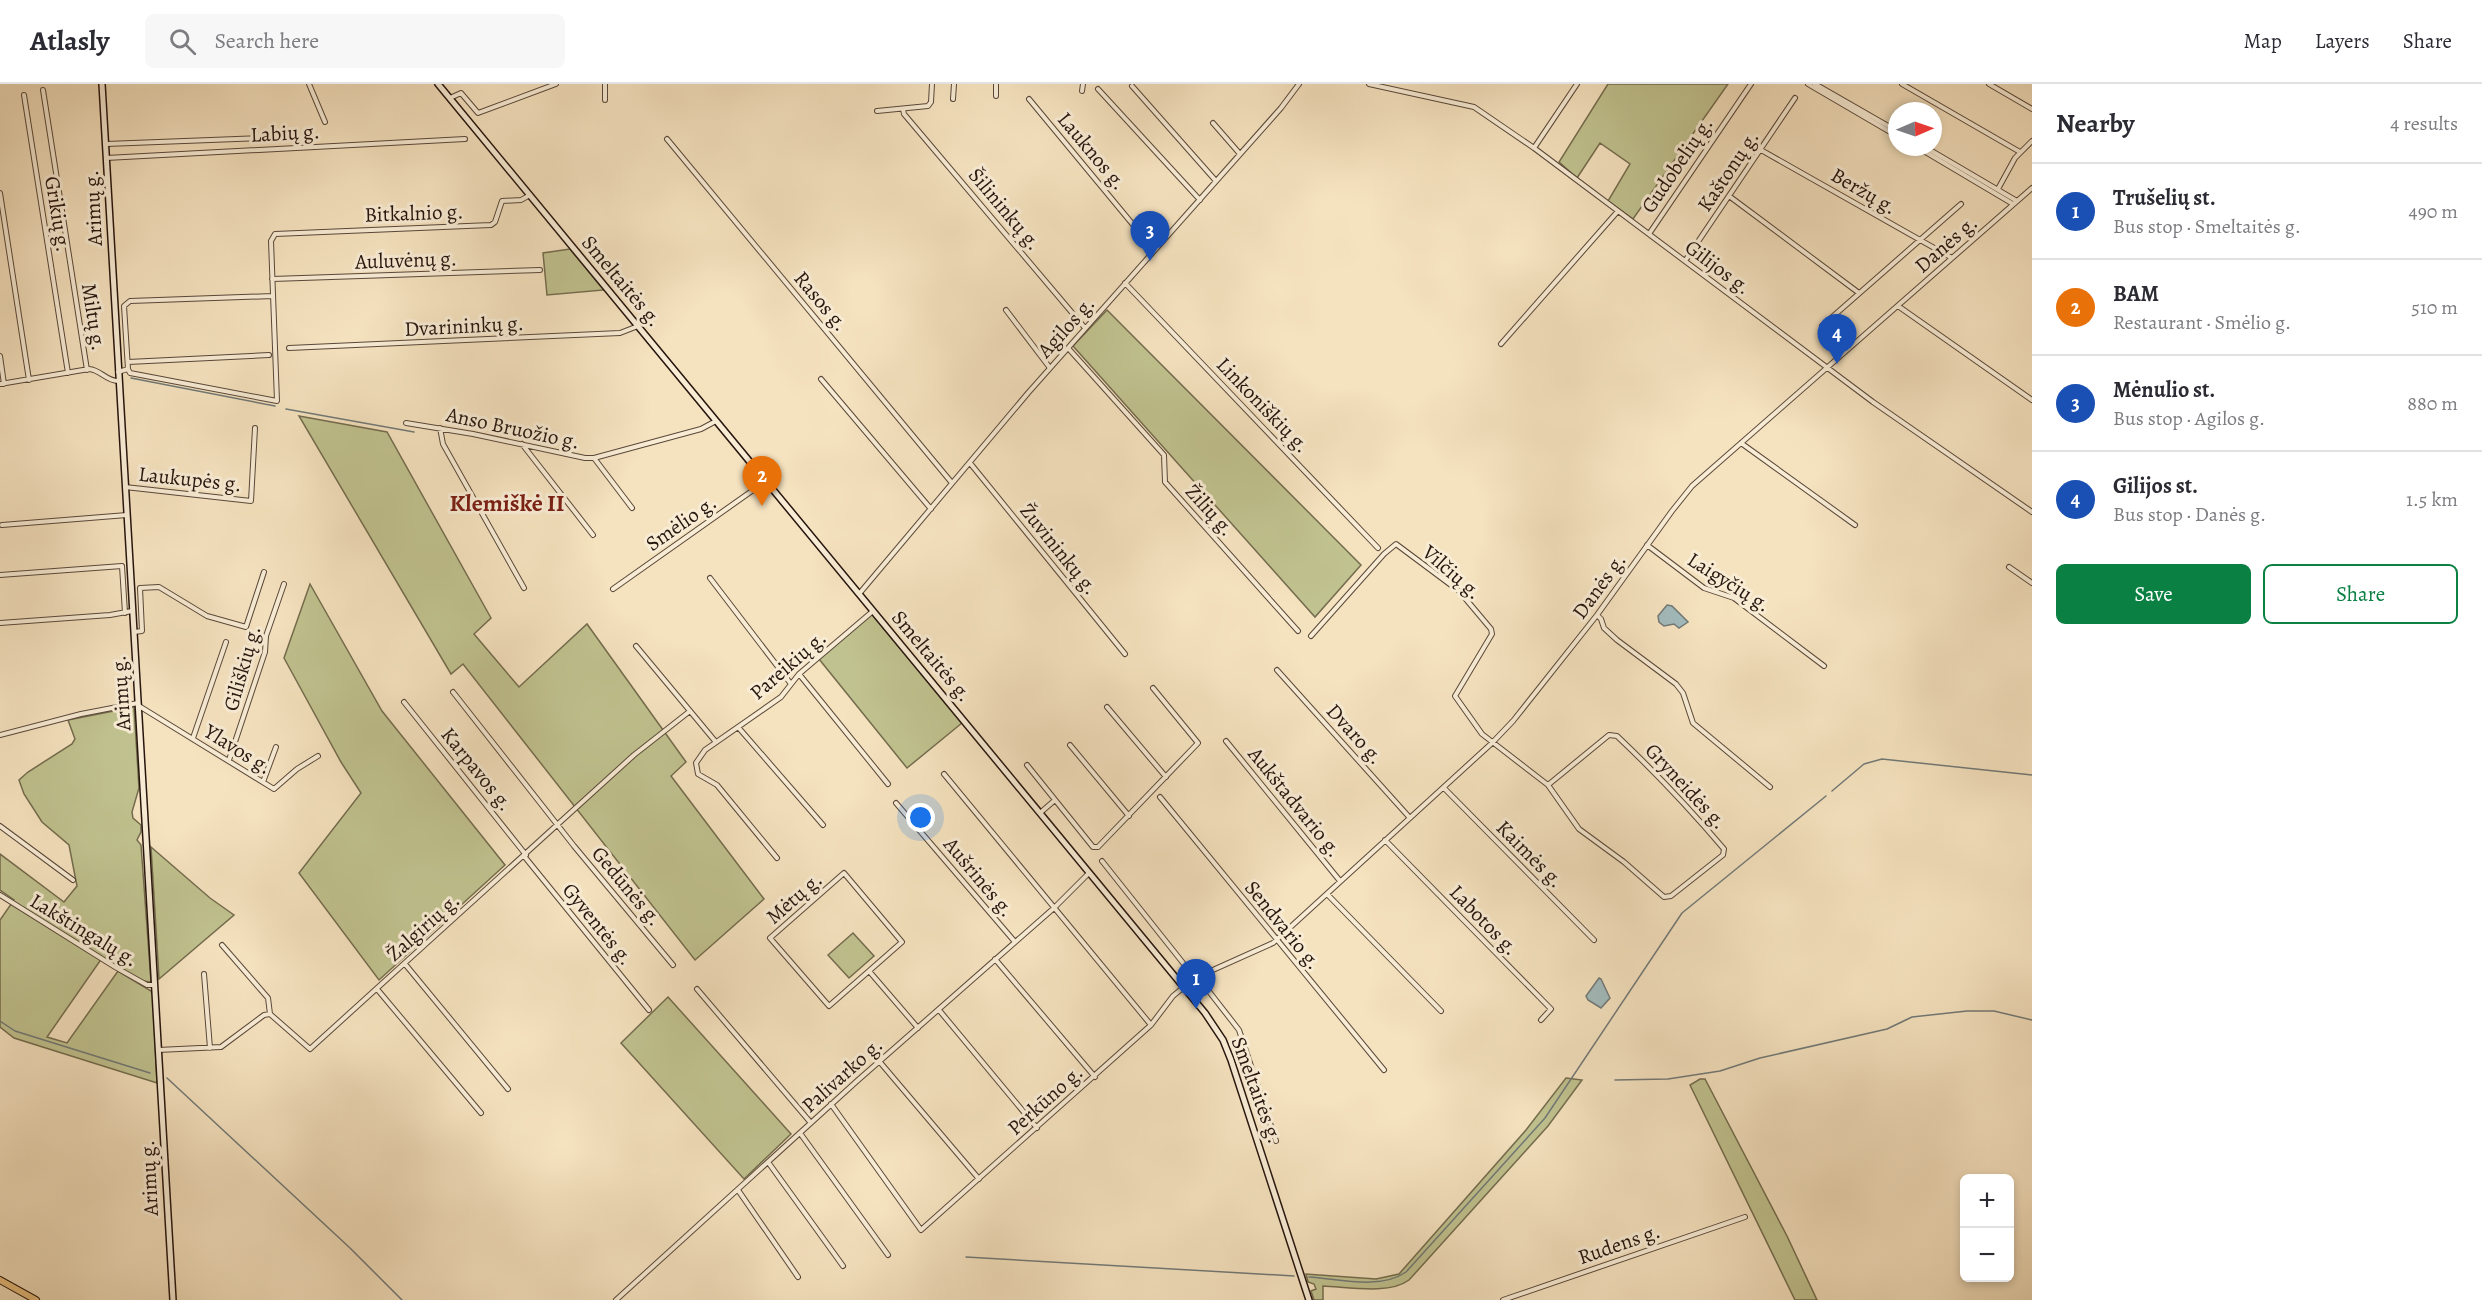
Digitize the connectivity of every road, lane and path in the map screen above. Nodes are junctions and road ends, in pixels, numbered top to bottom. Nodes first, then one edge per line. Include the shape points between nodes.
1 (102, 84) edge
2 (309, 84) edge
3 (438, 84) edge
4 (556, 84) edge
5 (605, 84) edge
6 (932, 84) edge
7 (954, 84) edge
8 (996, 84) edge
9 (1083, 84) edge
10 (1299, 84) edge
11 (1369, 84) edge
12 (1577, 84) edge
13 (1750, 84) edge
14 (1808, 84) edge
15 (1816, 84) edge
16 (1902, 84) edge
17 (1989, 84) edge
18 (1132, 86) dead end
19 (43, 90) dead end
20 (1098, 90) dead end
21 (1082, 91) dead end
22 (24, 95) dead end
23 (996, 96) dead end
24 (450, 98) junction
25 (1795, 98) dead end
26 (953, 99) dead end
27 (1029, 99) dead end
28 (605, 100) dead end
29 (903, 109) junction
30 (2032, 109) edge
31 (877, 111) dead end
32 (325, 122) dead end
33 (1213, 123) dead end
34 (1888, 126) edge
35 (1888, 131) edge
36 (285, 137) dead end
37 (667, 139) dead end
38 (465, 140) dead end
39 (2032, 141) edge
40 (105, 144) junction
41 (1534, 148) junction
42 (1761, 150) junction
43 (2020, 152) junction
44 (1240, 154) junction
45 (1933, 156) edge
46 (1941, 156) edge
47 (106, 158) junction
48 (1216, 181) junction
49 (2032, 188) edge
50 (1998, 189) junction
51 (0, 193) edge
52 (530, 195) junction
53 (1729, 196) junction
54 (1200, 200) junction
55 (2015, 202) junction
56 (1961, 204) dead end
57 (1618, 211) junction
58 (1649, 234) junction
59 (1919, 240) junction
60 (1154, 250) junction
61 (1952, 258) junction
62 (1685, 261) junction
63 (540, 270) dead end
64 (272, 279) junction
65 (1125, 283) junction
66 (1859, 293) junction
67 (272, 296) junction
68 (1898, 306) junction
69 (1006, 310) dead end
70 (638, 326) junction
71 (1822, 326) dead end
72 (1085, 328) junction
73 (1501, 344) dead end
74 (289, 348) dead end
75 (1068, 348) junction
76 (269, 355) dead end
77 (0, 356) edge
78 (128, 362) junction
79 (1050, 368) junction
80 (1827, 368) junction
81 (128, 369) junction
82 (87, 370) junction
83 (118, 372) junction
84 (68, 373) junction
85 (821, 379) dead end
86 (29, 380) junction
87 (118, 381) junction
88 (2, 384) edge
89 (2032, 400) edge
90 (716, 421) junction
91 (406, 423) dead end
92 (255, 428) dead end
93 (440, 428) junction
94 (1741, 443) junction
95 (522, 444) junction
96 (594, 458) junction
97 (970, 463) junction
98 (766, 481) junction
99 (952, 483) junction
100 (125, 487) junction
101 (632, 508) dead end
102 (931, 509) junction
103 (2032, 512) edge
104 (127, 515) junction
105 (2, 525) dead end
106 (1854, 525) dead end
107 (593, 536) dead end
108 (1647, 545) junction
109 (1378, 548) dead end
110 (2009, 567) dead end
111 (264, 572) dead end
112 (0, 575) edge
113 (710, 578) dead end
114 (2032, 583) edge
115 (284, 584) dead end
116 (524, 588) dead end
117 (613, 589) dead end
118 (859, 594) junction
119 (132, 611) junction
120 (873, 611) junction
121 (125, 613) junction
122 (1597, 615) junction
123 (0, 623) edge
124 (1298, 631) dead end
125 (134, 632) junction
126 (1311, 636) dead end
127 (226, 642) dead end
128 (636, 646) dead end
129 (1125, 654) dead end
130 (1824, 666) dead end
131 (1277, 670) dead end
132 (799, 674) junction
133 (791, 684) junction
134 (1153, 688) dead end
135 (453, 693) dead end
136 (404, 702) dead end
137 (139, 704) junction
138 (1107, 707) dead end
139 (690, 711) junction
140 (738, 727) junction
141 (0, 735) edge
142 (193, 738) junction
143 (715, 741) junction
144 (1226, 741) dead end
145 (1492, 743) junction
146 (1070, 745) dead end
147 (276, 747) dead end
148 (318, 756) dead end
149 (229, 760) junction
150 (1027, 765) dead end
151 (944, 774) dead end
152 (1166, 777) junction
153 (263, 782) junction
154 (888, 784) dead end
155 (1548, 785) junction
156 (1770, 787) dead end
157 (1444, 788) junction
158 (1160, 797) dead end
159 (1055, 801) junction
160 (896, 803) dead end
161 (1040, 813) junction
162 (1129, 816) junction
163 (1410, 818) junction
164 (822, 825) dead end
165 (0, 826) edge
166 (558, 826) junction
167 (1385, 840) junction
168 (525, 856) junction
169 (777, 858) dead end
170 (1102, 861) dead end
171 (1089, 873) junction
172 (74, 880) dead end
173 (1340, 881) junction
174 (1327, 894) junction
175 (0, 895) edge
176 (1054, 908) junction
177 (1276, 940) junction
178 (1594, 940) dead end
179 (1015, 942) junction
180 (222, 945) dead end
181 (995, 959) junction
182 (405, 964) junction
183 (673, 965) dead end
184 (869, 971) junction
185 (204, 974) dead end
186 (1195, 978) junction
187 (155, 986) junction
188 (1183, 986) junction
189 (697, 988) dead end
190 (377, 989) junction
191 (649, 1010) dead end
192 (939, 1010) junction
193 (1441, 1011) dead end
194 (270, 1014) junction
195 (1540, 1020) dead end
196 (1151, 1025) junction
197 (918, 1028) junction
198 (210, 1048) junction
199 (158, 1050) junction
200 (879, 1061) junction
201 (1384, 1070) dead end
202 (1095, 1077) junction
203 (508, 1089) dead end
204 (831, 1104) junction
205 (481, 1113) dead end
206 (811, 1123) junction
207 (1037, 1128) junction
208 (800, 1133) junction
209 (1276, 1141) dead end
210 (768, 1162) junction
211 (979, 1179) junction
212 (738, 1190) junction
213 (1745, 1217) dead end
214 (888, 1256) dead end
215 (843, 1266) dead end
216 (798, 1277) dead end
217 (0, 1280) edge
218 (36, 1300) edge
219 (173, 1300) edge
220 (616, 1300) edge
221 (1309, 1300) edge
222 (1503, 1300) edge

1 - 40 main road, Arimų g.
2 - 32 street
3 - 24 main road, Smeltaitės g.
4 - 24 street via 478,113 461,93
5 - 28 street
6 - 29 street via 928,106
7 - 26 street
8 - 23 street
9 - 21 street
10 - 44 street, Agilos g.
11 - 41 street, Gilijos g. via 1474,107
12 - 41 street
13 - 58 street, Gudobelių g.
14 - 35 street
15 - 34 street
16 - 43 street
17 - 30 street
18 - 48 street
19 - 82 street, Miltų g.
20 - 54 street
22 - 84 street, Grikių g.
24 - 52 main road, Smeltaitės g.
25 - 42 street, Kaštonų g.
27 - 60 street, Lauknos g.
29 - 31 street
29 - 72 street, Šilininkų g.
33 - 44 street
36 - 40 street
37 - 99 street, Rasos g.
38 - 47 street, Labių g.
39 - 43 street
40 - 47 main road, Arimų g.
41 - 57 street, Gilijos g.
42 - 53 street, Kaštonų g.
42 - 59 street, Beržų g.
43 - 50 street
44 - 48 street, Agilos g.
45 - 55 street
46 - 50 street
47 - 83 main road, Arimų g.
48 - 54 street, Agilos g.
49 - 55 street, Danės g.
50 - 55 street
51 - 86 street
52 - 64 street, Bitkalnio g. via 521,200 502,201 491,225 275,234 271,241
52 - 70 main road, Smeltaitės g.
53 - 62 street, Kaštonų g.
53 - 66 street
54 - 60 street, Agilos g.
55 - 61 street, Danės g.
56 - 59 street
57 - 58 street, Gilijos g.
57 - 73 street
58 - 62 street, Gilijos g.
59 - 61 street, Beržų g.
59 - 66 street
60 - 65 street, Agilos g.
61 - 68 street, Danės g.
62 - 80 street, Gilijos g.
63 - 64 street, Auluvėnų g.
64 - 67 street
65 - 72 street, Agilos g.
65 - 109 street, Linkoniškių g.
66 - 71 street
67 - 78 street via 130,301 124,306
67 - 81 street via 277,401 130,373
68 - 80 street, Danės g.
68 - 89 street
69 - 79 street
70 - 74 street, Dvarininkų g. via 620,333
70 - 90 main road, Smeltaitės g.
72 - 75 street, Agilos g.
75 - 79 street, Agilos g.
75 - 124 street, Žilių g. via 1164,454 1165,482
76 - 78 street
77 - 88 street
78 - 81 street
79 - 97 street, Agilos g.
80 - 94 street, Danės g.
80 - 103 street, Gilijos g.
81 - 83 street
82 - 84 street
82 - 87 street via 94,369
83 - 87 main road, Arimų g.
84 - 86 street
85 - 102 street
86 - 88 street
87 - 100 main road, Arimų g.
90 - 96 street, Anso Bruožio g. via 701,429
90 - 98 main road, Smeltaitės g.
91 - 93 street, Anso Bruožio g.
92 - 100 street, Laukupės g. via 251,501
93 - 95 street, Anso Bruožio g.
93 - 116 street via 443,444
94 - 106 street
94 - 108 street, Danės g. via 1692,486
95 - 96 street, Anso Bruožio g.
95 - 107 street
96 - 101 street
97 - 99 street, Agilos g.
97 - 129 street, Žuvininkų g.
98 - 117 street, Smėlio g.
98 - 118 main road, Smeltaitės g.
99 - 102 street, Agilos g.
100 - 104 main road, Arimų g.
102 - 118 street, Agilos g.
104 - 105 street
104 - 119 main road, Arimų g.
108 - 122 street, Danės g.
108 - 130 street, Laigyčių g. via 1704,588 1734,598
110 - 114 street
111 - 125 street via 246,627 207,616 159,586 140,588 142,631
112 - 121 street via 122,566
113 - 133 street
115 - 149 street, Giliškių g.
118 - 120 main road, Smeltaitės g.
119 - 121 street
119 - 125 main road, Arimų g.
120 - 132 street, Pareikių g.
120 - 161 main road, Smeltaitės g.
121 - 123 street
122 - 145 street, Danės g.
122 - 156 street via 1617,640 1676,684 1694,723
125 - 137 main road, Arimų g.
126 - 145 street, Vilčių g. via 1396,544 1459,591 1491,629 1492,634 1455,696
127 - 142 street
128 - 139 street
131 - 163 street, Dvaro g.
132 - 133 street, Pareikių g.
132 - 154 street
133 - 140 street, Pareikių g. via 781,697
134 - 152 street via 1198,743
135 - 166 street, Gedūnės g.
136 - 168 street, Karpavos g.
137 - 141 street
137 - 142 street, Ylavos g.
137 - 187 main road, Arimų g.
138 - 152 street
139 - 143 street
139 - 166 street, Žalgirių g. via 634,755
140 - 143 street, Pareikių g.
140 - 164 street
142 - 149 street, Ylavos g.
143 - 169 street, Pareikių g. via 699,756 698,774 717,785
144 - 173 street, Aukštadvario g.
145 - 155 street, Gryneidės g.
145 - 157 street, Danės g.
146 - 162 street
147 - 153 street
148 - 153 street, Ylavos g. via 274,789
149 - 153 street, Ylavos g.
150 - 159 street
151 - 176 street
152 - 162 street
155 - 155 street, Gryneidės g. via 1609,735 1617,736 1697,817 1724,849 1723,855 1671,896 1664,897 1579,829
157 - 163 street, Danės g.
157 - 178 street, Kaimės g.
158 - 177 street, Sendvario g.
159 - 161 street
159 - 162 street via 1093,847 1098,847
160 - 179 street, Aušrinės g.
161 - 171 main road, Smeltaitės g.
163 - 167 street, Danės g.
165 - 172 street
166 - 168 street, Žalgirių g.
166 - 183 street, Gedūnės g.
167 - 173 street, Danės g.
167 - 195 street, Labotos g. via 1551,1009
168 - 182 street, Žalgirių g.
168 - 191 street, Gyventės g.
170 - 186 street
171 - 176 street, Palivarko g.
171 - 188 main road, Smeltaitės g.
173 - 174 street, Danės g.
174 - 177 street, Danės g.
174 - 193 street
175 - 187 street, Lakštingalų g. via 115,967
176 - 179 street, Palivarko g.
176 - 196 street
177 - 186 street, Danės g.
177 - 201 street, Sendvario g.
179 - 181 street, Palivarko g.
180 - 194 street via 268,998
181 - 192 street, Palivarko g.
181 - 202 street
182 - 190 street, Žalgirių g.
182 - 203 street
184 - 184 street, Mėtų g. via 902,942 844,873 770,939 829,1006
184 - 197 street
185 - 198 street
186 - 188 street, Danės g.
186 - 209 street via 1239,1030
187 - 199 main road, Arimų g.
188 - 196 street, Perkūno g.
188 - 221 main road, Smeltaitės g. via 1212,1022 1231,1060
189 - 206 street
190 - 194 street, Žalgirių g. via 310,1049
190 - 205 street
192 - 197 street, Palivarko g.
192 - 207 street
194 - 198 street via 221,1047
196 - 202 street, Perkūno g.
197 - 200 street, Palivarko g.
198 - 199 street
199 - 219 main road, Arimų g.
200 - 204 street, Palivarko g.
200 - 211 street
202 - 207 street, Perkūno g.
204 - 206 street, Palivarko g.
204 - 211 street, Perkūno g. via 921,1230
206 - 208 street, Palivarko g.
207 - 211 street, Perkūno g.
208 - 210 street, Palivarko g.
208 - 214 street
210 - 212 street, Palivarko g.
210 - 215 street
212 - 216 street
212 - 220 street, Palivarko g.
213 - 222 street, Rudens g.
217 - 218 main road

